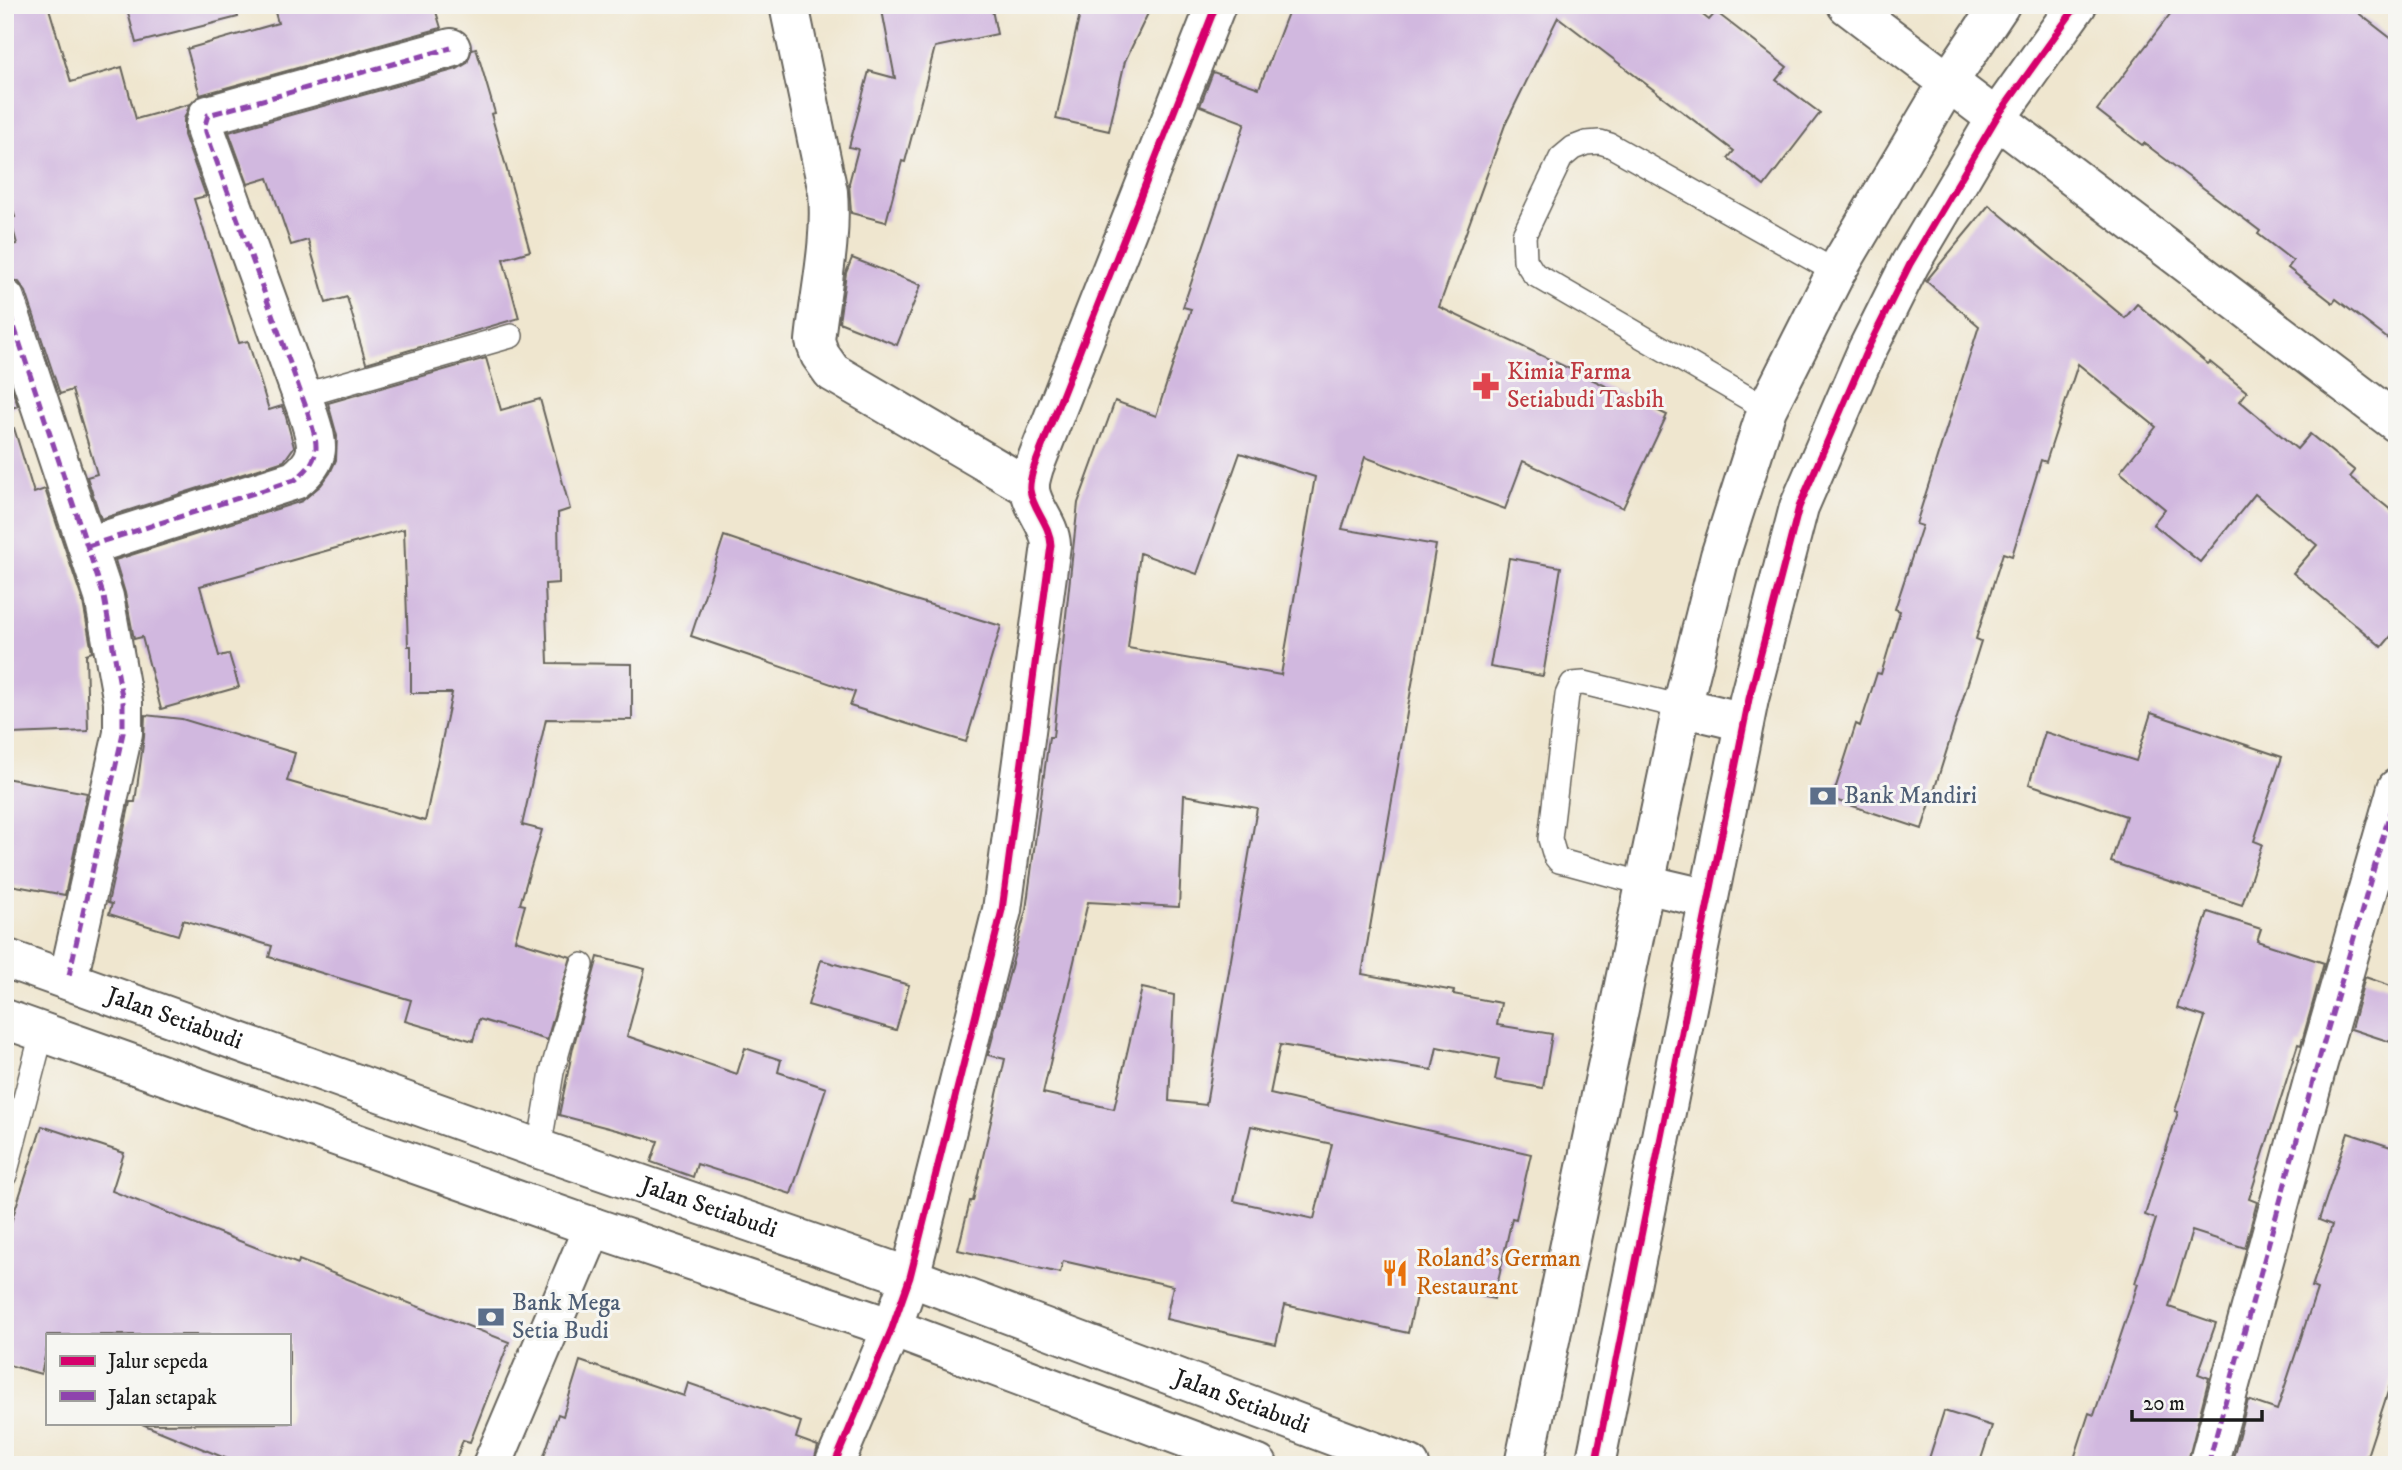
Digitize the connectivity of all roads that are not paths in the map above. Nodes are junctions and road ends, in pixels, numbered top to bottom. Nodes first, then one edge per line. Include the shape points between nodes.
1 (789, 5) edge
2 (1216, 5) edge
3 (1847, 5) edge
4 (2000, 5) edge
5 (2077, 5) edge
6 (451, 48) dead end
7 (1949, 81) junction
8 (1997, 117) junction
9 (1836, 272) junction
10 (5, 299) edge
11 (511, 336) dead end
12 (301, 396) junction
13 (1767, 410) junction
14 (2397, 423) edge
15 (1030, 488) junction
16 (88, 546) junction
17 (1682, 707) junction
18 (1744, 722) junction
19 (2397, 788) edge
20 (1646, 884) junction
21 (1709, 899) junction
22 (5, 958) edge
23 (582, 965) dead end
24 (68, 981) junction
25 (5, 1019) edge
26 (42, 1033) junction
27 (539, 1149) junction
28 (5, 1175) edge
29 (593, 1227) junction
30 (909, 1277) junction
31 (892, 1328) junction
32 (1248, 1463) edge
33 (492, 1465) edge
34 (834, 1465) edge
35 (1410, 1465) edge
36 (1524, 1465) edge
37 (1595, 1465) edge
38 (2208, 1465) edge

1 - 15 street via 828,192 828,251 815,341 820,355 832,372
2 - 15 street via 1034,467
3 - 7 street
4 - 7 street
5 - 8 street
6 - 12 street via 210,113 206,118 206,132
7 - 8 street
7 - 9 street
8 - 14 street
8 - 18 street via 1910,264 1799,507
9 - 13 street
9 - 13 lane via 1610,145 1586,143 1561,158 1524,235 1525,260 1534,274
10 - 16 street
11 - 12 lane
12 - 16 street via 317,454 309,469 295,480
13 - 17 street via 1720,556
15 - 30 street via 1051,545 1002,910
16 - 24 street via 104,597 123,733
17 - 18 street
17 - 20 street
17 - 20 lane via 1584,682 1572,684 1567,695 1552,809 1550,839 1555,856 1559,861
18 - 21 street
19 - 38 street
20 - 21 street
20 - 36 street
21 - 37 street
22 - 24 street, Jalan Setiabudi
23 - 27 lane via 552,1072
24 - 27 street, Jalan Setiabudi
25 - 26 street
26 - 28 lane
26 - 29 street
27 - 30 street, Jalan Setiabudi
29 - 31 street
29 - 33 street
30 - 31 street
30 - 35 street, Jalan Setiabudi
31 - 32 street
31 - 34 street

